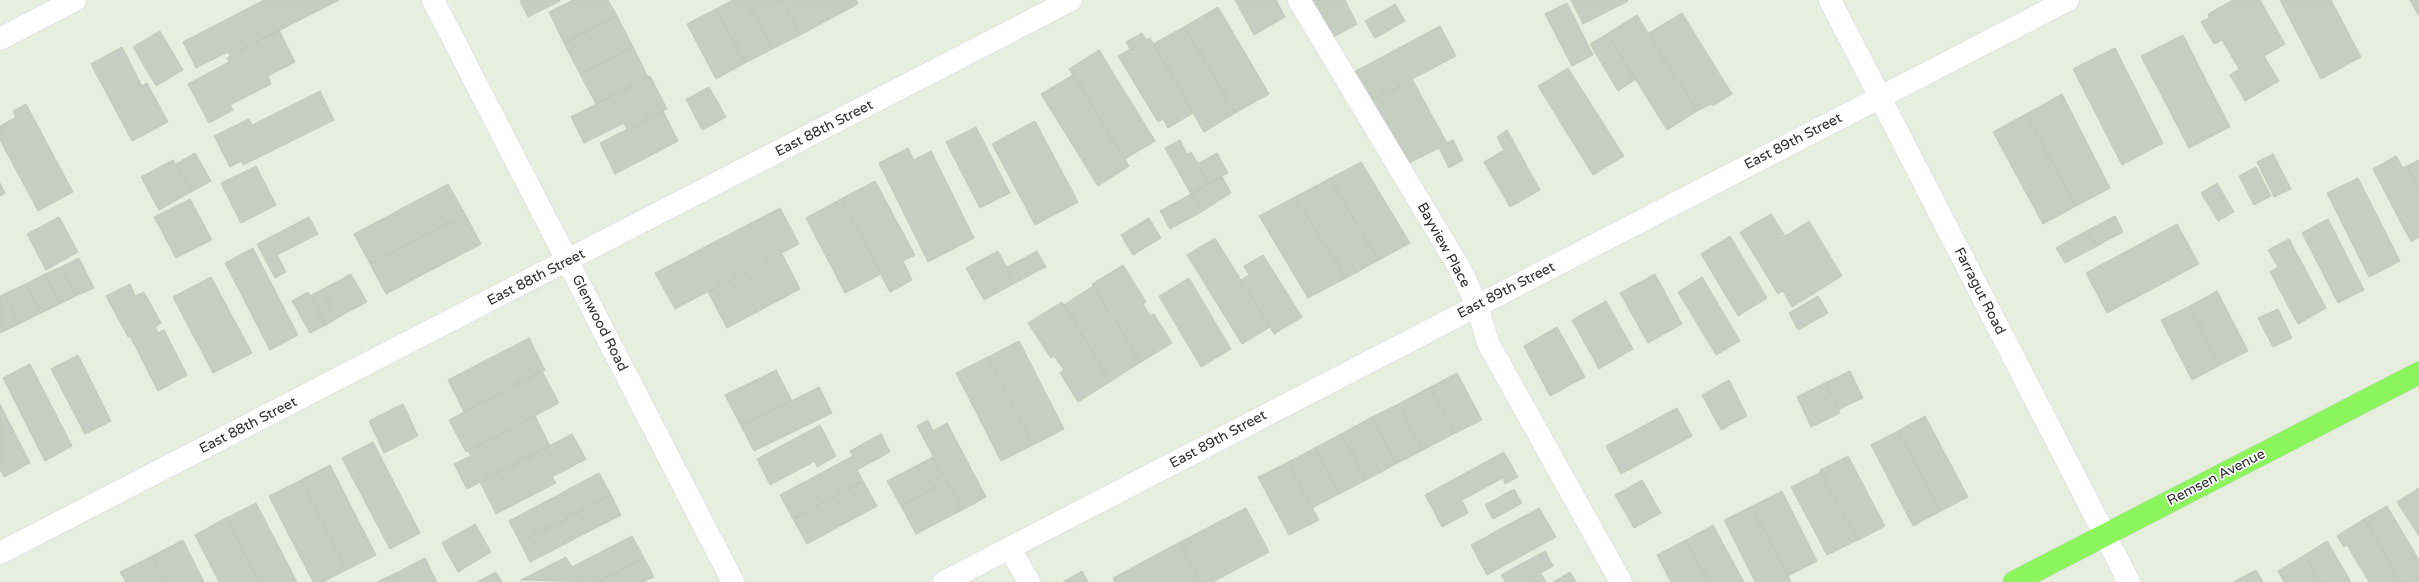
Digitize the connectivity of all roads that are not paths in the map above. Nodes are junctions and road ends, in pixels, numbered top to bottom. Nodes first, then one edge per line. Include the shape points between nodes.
1 (75, 0) edge
2 (433, 0) edge
3 (1071, 0) edge
4 (1299, 0) edge
5 (1830, 0) edge
6 (2068, 0) edge
7 (0, 39) edge
8 (1880, 96) junction
9 (568, 260) junction
10 (1477, 305) junction
11 (2419, 373) edge
12 (2105, 534) junction
13 (1010, 549) junction
14 (0, 553) edge
15 (733, 582) edge
16 (944, 582) edge
17 (1029, 582) edge
18 (1622, 582) edge
19 (2014, 582) edge
20 (2129, 582) edge

1 - 7 street
2 - 9 street, Glenwood Road
3 - 9 street, East 88th Street
4 - 10 street, Bayview Place via 1460,269
5 - 8 street, Farragut Road
6 - 8 street, East 89th Street
8 - 10 street, East 89th Street
8 - 12 street, Farragut Road
9 - 14 street, East 88th Street
9 - 15 street, Glenwood Road
10 - 13 street, East 89th Street
10 - 18 street, Bayview Place via 1488,343
11 - 12 main road, Remsen Avenue
12 - 19 main road, Remsen Avenue
12 - 20 street, Farragut Road
13 - 16 street, East 89th Street
13 - 17 street

